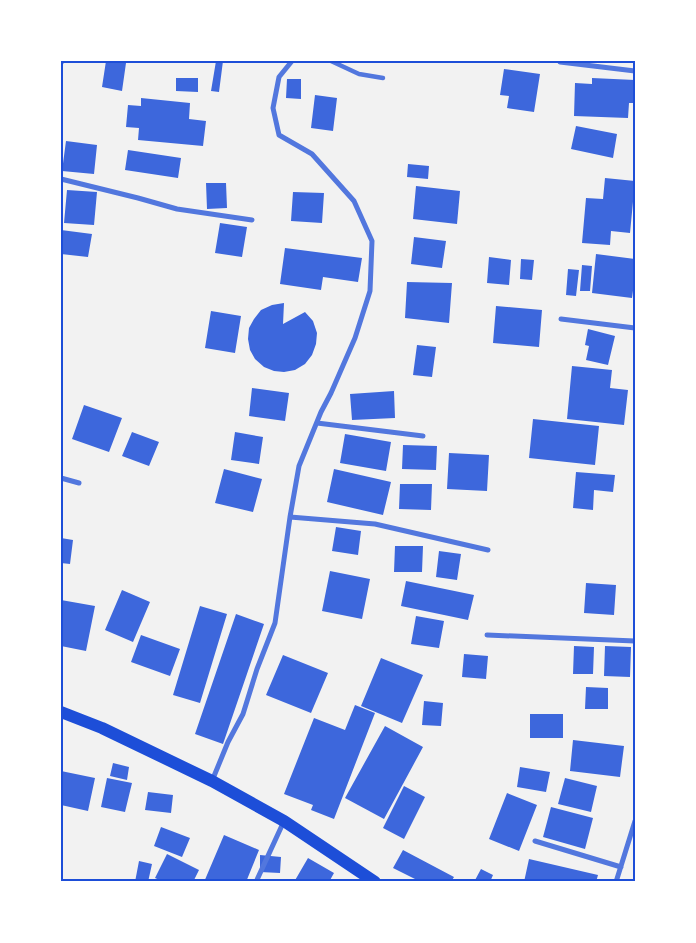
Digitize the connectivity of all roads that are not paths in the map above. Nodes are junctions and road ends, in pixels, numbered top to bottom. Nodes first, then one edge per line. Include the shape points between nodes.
1 (292, 61) edge
2 (331, 61) edge
3 (560, 62) edge
4 (635, 71) edge
5 (383, 78) dead end
6 (61, 179) edge
7 (252, 220) dead end
8 (561, 319) dead end
9 (635, 328) edge
10 (318, 422) junction
11 (423, 436) dead end
12 (61, 478) edge
13 (79, 483) dead end
14 (290, 517) junction
15 (488, 550) dead end
16 (487, 635) dead end
17 (635, 641) edge
18 (61, 712) edge
19 (212, 781) junction
20 (284, 821) junction
21 (635, 821) edge
22 (535, 841) dead end
23 (621, 867) junction
24 (256, 882) edge
25 (375, 882) edge
26 (616, 882) edge

1 - 10 street via 279,78 273,108 279,135 312,154 354,201 372,241 370,292 355,338
2 - 5 street via 359,74
3 - 4 street
6 - 7 street via 178,209
8 - 9 street
10 - 11 street
10 - 14 street via 299,466
12 - 13 street
14 - 15 street via 375,524
14 - 19 street via 275,623 243,714
16 - 17 street
18 - 19 main road
19 - 20 main road
20 - 24 street
20 - 25 main road
21 - 23 street
22 - 23 street
23 - 26 street

